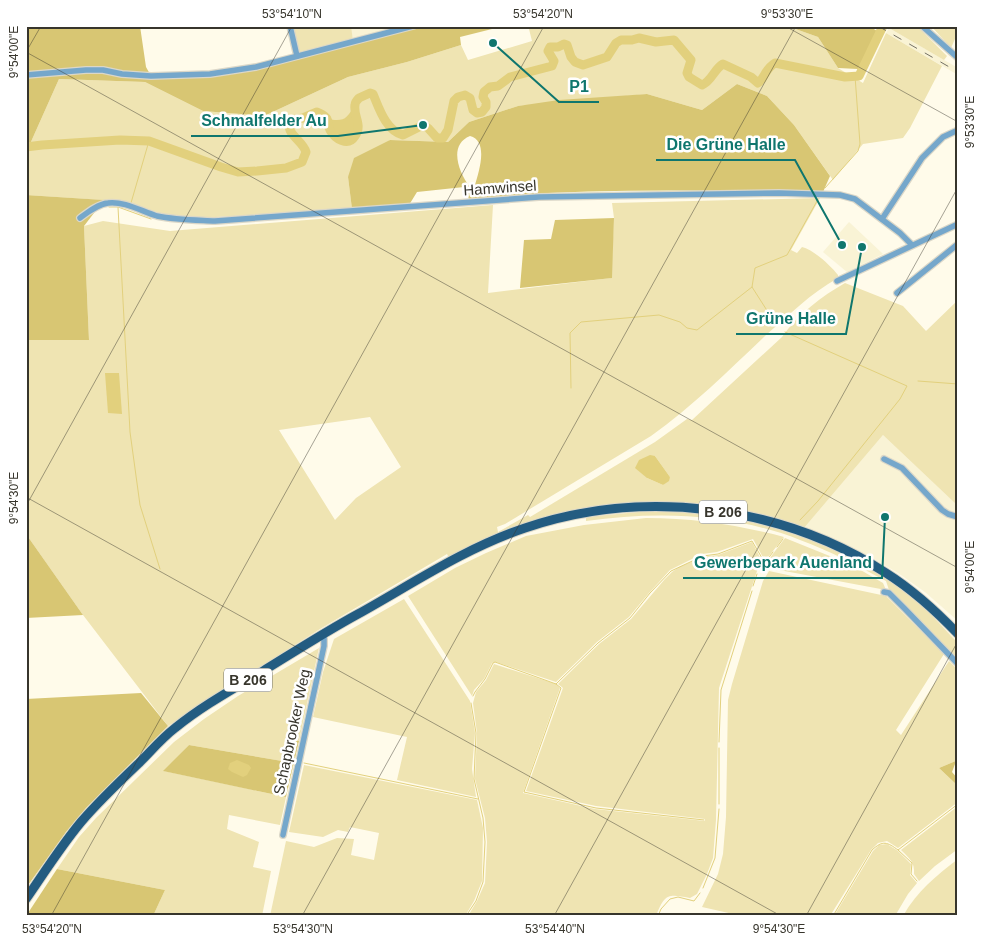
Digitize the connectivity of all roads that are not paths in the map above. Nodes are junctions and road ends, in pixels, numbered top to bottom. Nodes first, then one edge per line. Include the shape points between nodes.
1 (290, 26) edge
2 (413, 26) edge
3 (922, 26) edge
4 (956, 55) edge
5 (298, 56) junction
6 (26, 75) edge
7 (958, 130) edge
8 (80, 218) dead end
9 (882, 219) junction
10 (958, 224) edge
11 (958, 244) edge
12 (912, 245) junction
13 (837, 281) dead end
14 (896, 293) dead end
15 (884, 459) dead end
16 (958, 517) edge
17 (884, 592) dead end
18 (324, 634) junction
19 (958, 634) edge
20 (958, 664) edge
21 (283, 835) dead end
22 (26, 899) edge

1 - 5 street
2 - 5 street
3 - 4 street
5 - 6 street via 210,74 151,76 86,70
7 - 9 street via 942,137 922,158
8 - 9 street, Hamwinsel via 108,203 174,219 215,220 539,197 779,193 840,195 855,199
9 - 12 street, Hamwinsel
10 - 12 street
11 - 14 street
12 - 13 street
15 - 16 street via 902,468 942,510
17 - 20 street
18 - 19 main road, B 206 via 453,560 524,529 593,512 660,507 696,508 752,517 817,537 887,573 926,603
18 - 21 street, Schapbrooker Weg
18 - 22 main road, B 206 via 200,709 173,729 81,822

